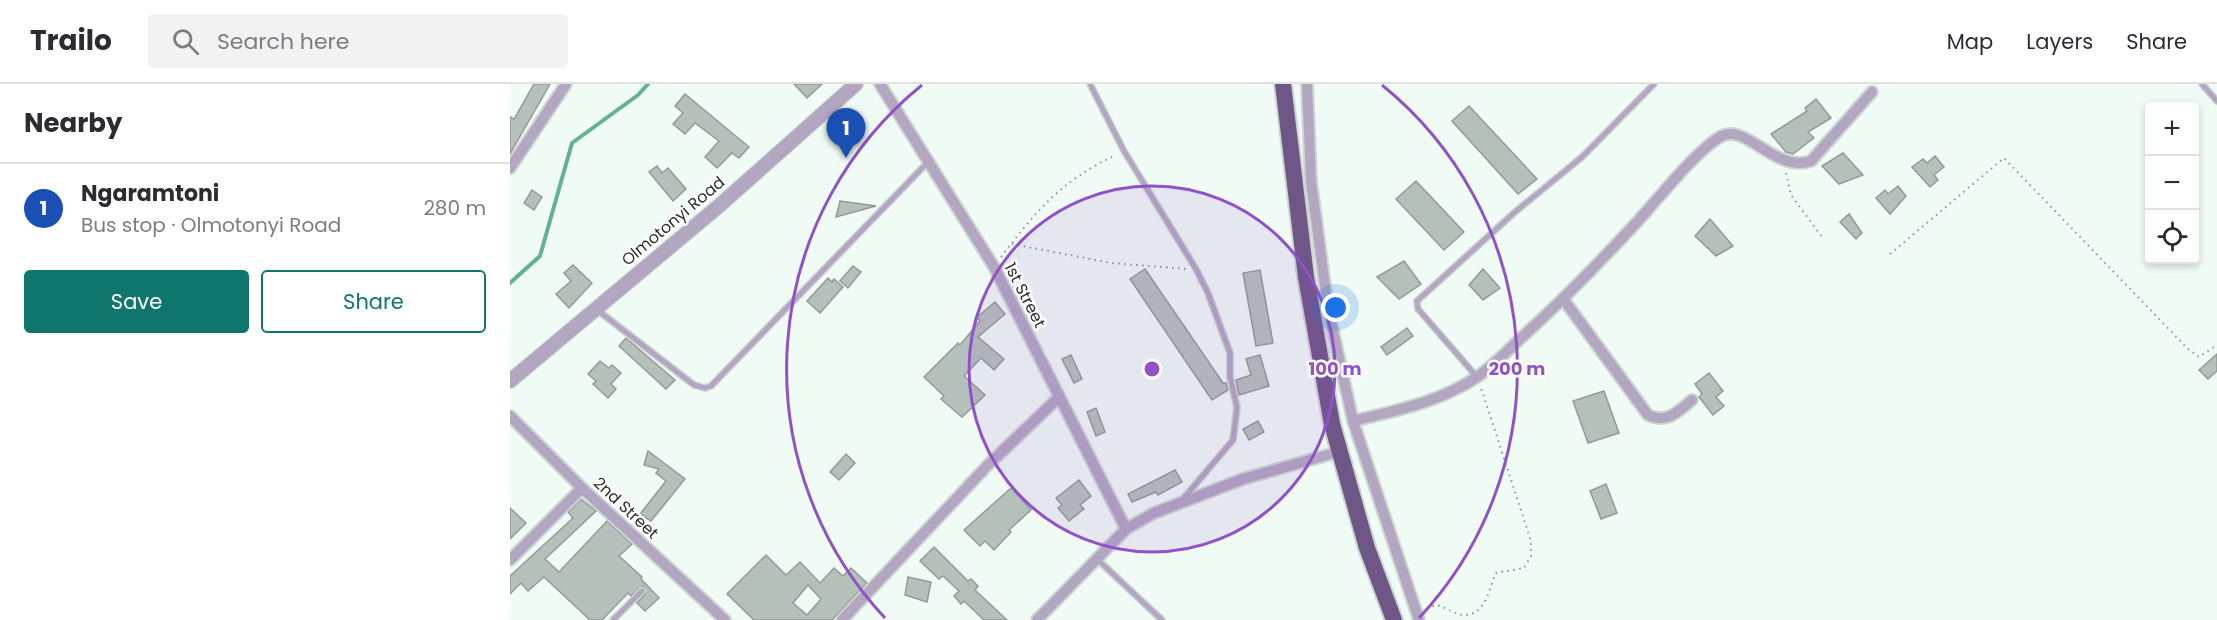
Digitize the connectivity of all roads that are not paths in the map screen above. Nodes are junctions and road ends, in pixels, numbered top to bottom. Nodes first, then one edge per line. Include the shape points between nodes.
1 (566, 84) edge
2 (856, 84) edge
3 (880, 84) edge
4 (1090, 84) edge
5 (1283, 84) edge
6 (1306, 84) edge
7 (1654, 84) edge
8 (2202, 84) edge
9 (1872, 92) dead end
10 (2217, 101) edge
11 (930, 161) junction
12 (510, 168) edge
13 (1564, 300) junction
14 (594, 309) junction
15 (1477, 377) junction
16 (510, 381) edge
17 (1059, 397) junction
18 (1692, 400) dead end
19 (510, 416) edge
20 (1353, 421) junction
21 (1338, 452) junction
22 (582, 488) junction
23 (1181, 501) junction
24 (1126, 529) junction
25 (1097, 559) junction
26 (510, 560) edge
27 (642, 591) dead end
28 (1418, 618) edge
29 (613, 620) edge
30 (725, 620) edge
31 (842, 620) edge
32 (1037, 620) edge
33 (1162, 620) edge
34 (1394, 620) edge

1 - 12 street
2 - 14 street, Olmotonyi Road via 720,205
3 - 11 street, 1st Street
4 - 23 lane via 1124,152 1196,269 1230,353 1230,377 1237,407 1233,440
5 - 21 highway via 1305,277
6 - 20 street via 1311,181 1328,308
7 - 15 lane via 1582,157 1417,301 1418,309
8 - 10 lane
9 - 13 street via 1811,161 1801,165 1784,161 1743,137 1721,136
11 - 14 lane via 711,386 694,386
11 - 17 street, 1st Street via 994,267
13 - 15 street
13 - 18 street via 1648,415 1661,420 1671,417
14 - 16 street, Olmotonyi Road
15 - 20 street via 1414,406
17 - 24 street, 1st Street
17 - 31 street via 988,465
19 - 22 street, 2nd Street
20 - 28 street
21 - 23 street via 1273,469
21 - 34 highway
22 - 26 street
22 - 30 street, 2nd Street
23 - 24 street
24 - 25 street
25 - 32 street
25 - 33 lane
27 - 29 lane

